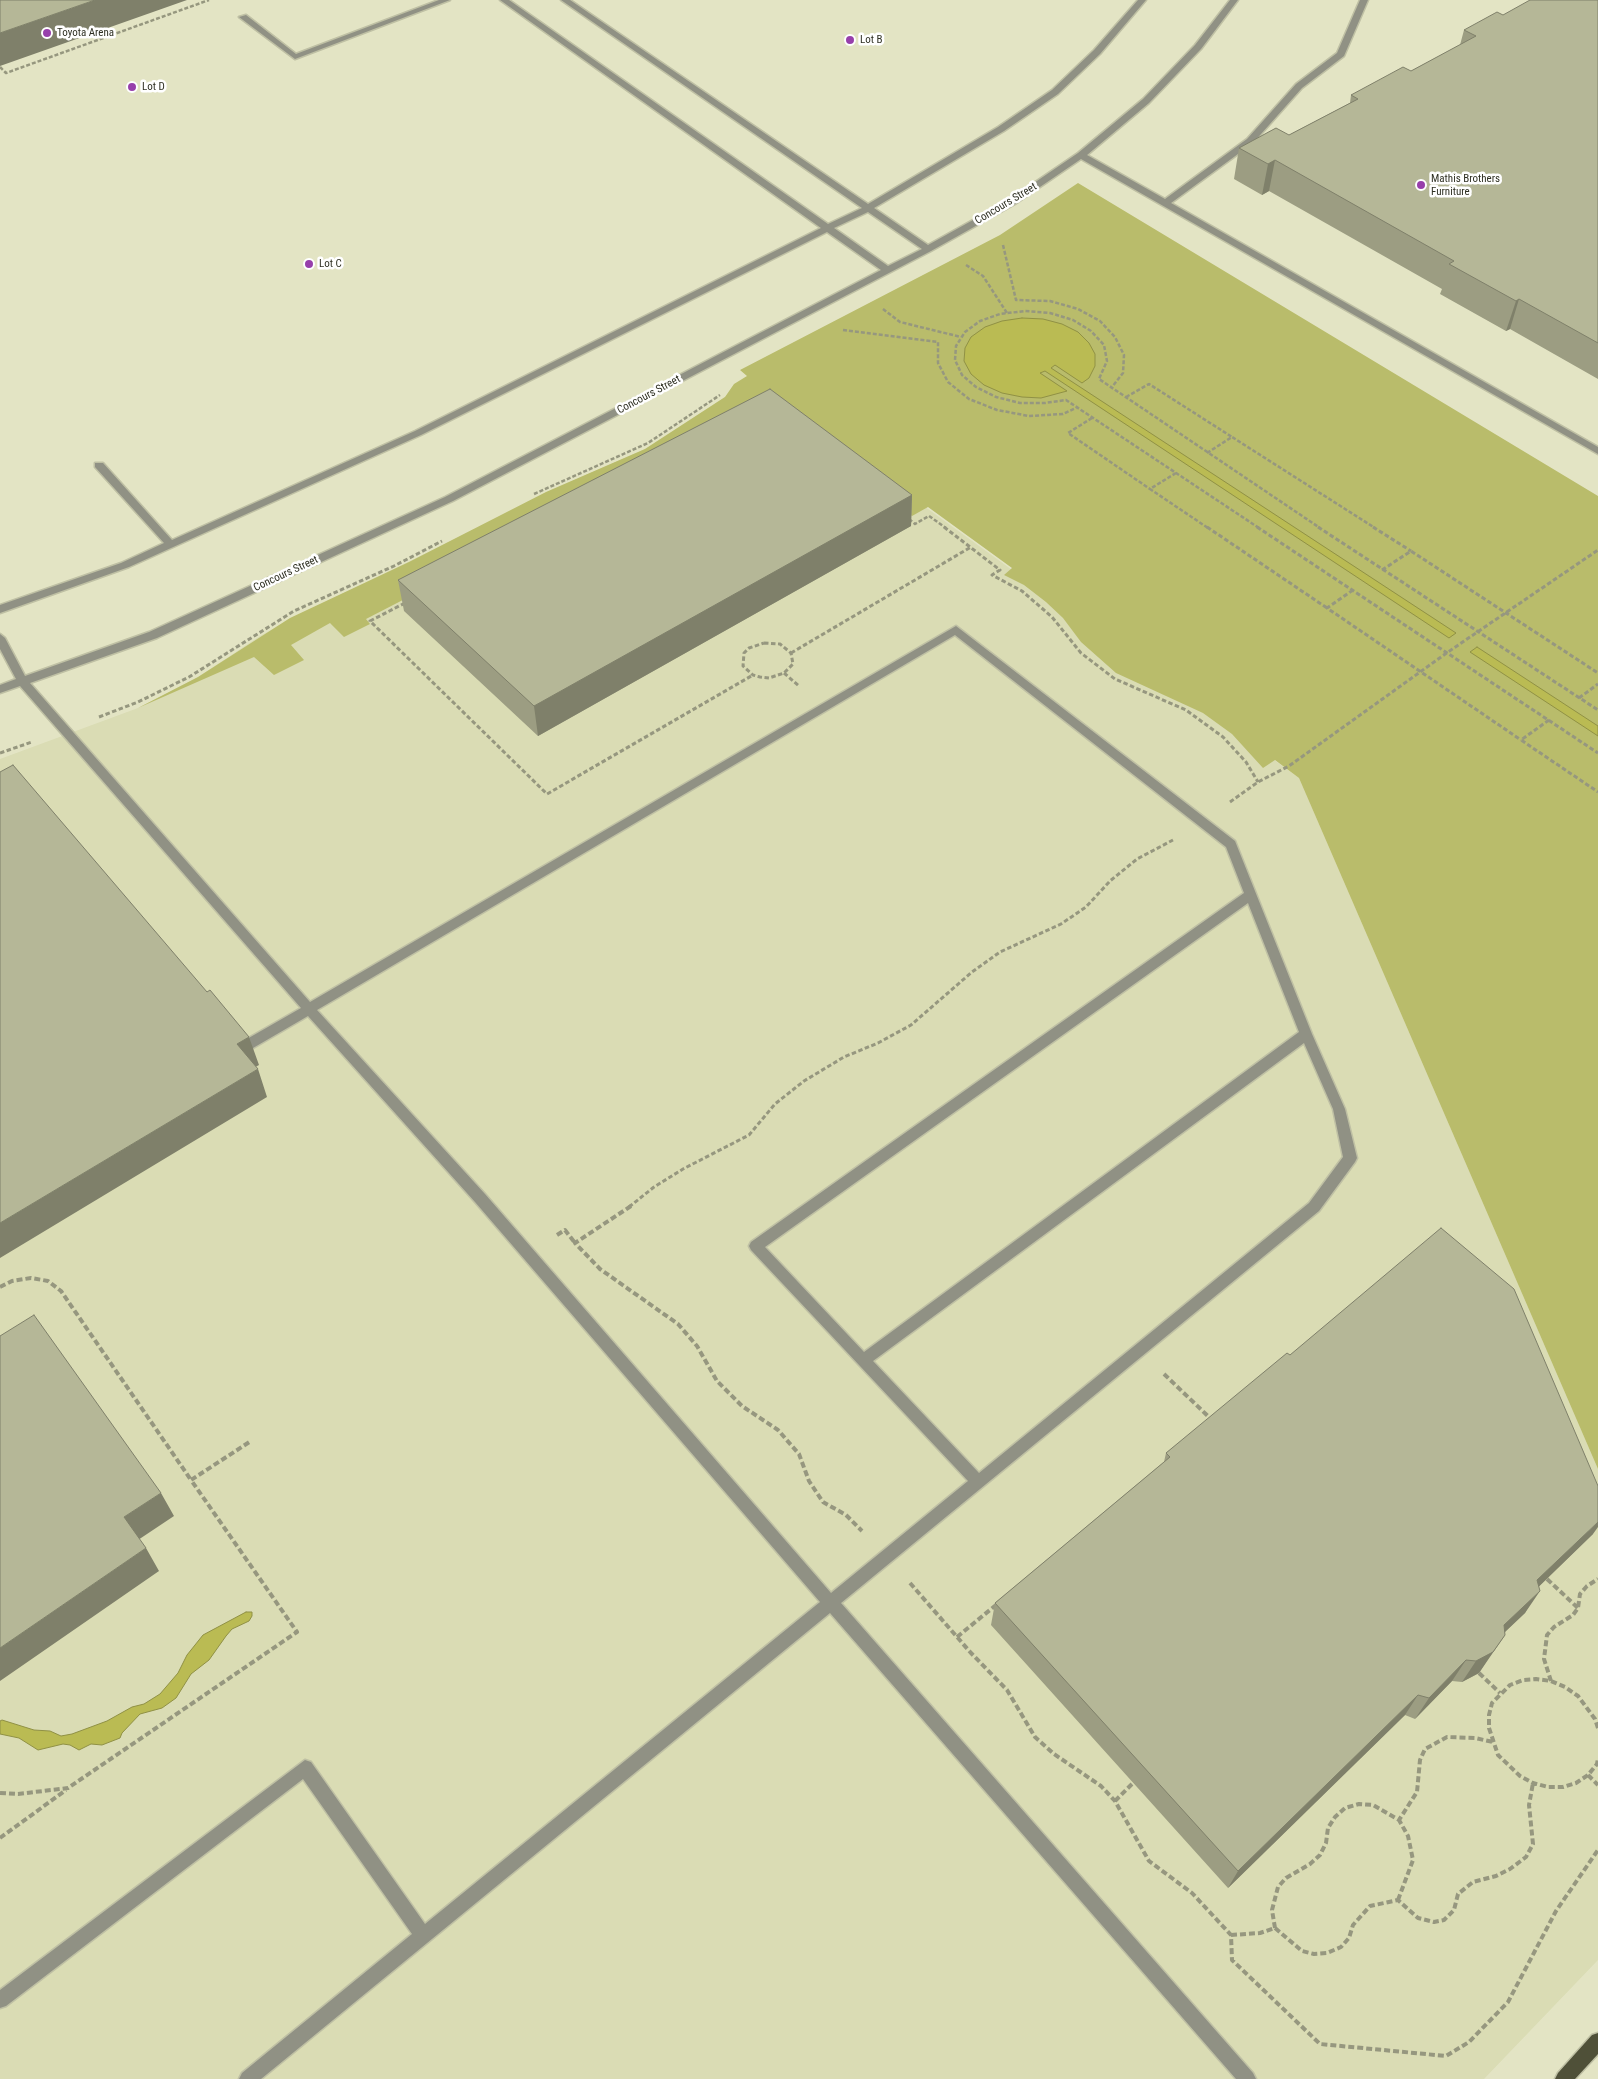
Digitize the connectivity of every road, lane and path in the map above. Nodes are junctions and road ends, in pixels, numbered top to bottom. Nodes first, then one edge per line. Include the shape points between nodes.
1 (209, 0) edge
2 (446, 0) edge
3 (504, 0) edge
4 (564, 0) edge
5 (1142, 0) edge
6 (1234, 0) edge
7 (1364, 0) edge
8 (243, 17) dead end
9 (0, 67) edge
10 (1081, 155) junction
11 (1165, 203) junction
12 (868, 208) junction
13 (827, 229) junction
14 (1001, 237) dead end
15 (928, 249) junction
16 (964, 264) dead end
17 (888, 270) junction
18 (881, 308) dead end
19 (1006, 313) junction
20 (838, 329) dead end
21 (961, 337) junction
22 (1112, 388) junction
23 (723, 392) dead end
24 (1126, 397) junction
25 (1076, 408) junction
26 (1092, 418) junction
27 (1232, 437) junction
28 (1598, 451) edge
29 (1207, 453) junction
30 (99, 465) dead end
31 (1176, 473) junction
32 (1150, 489) junction
33 (534, 494) dead end
34 (907, 518) edge
35 (450, 536) dead end
36 (170, 544) junction
37 (971, 547) junction
38 (1598, 550) edge
39 (1411, 551) junction
40 (1382, 570) junction
41 (1353, 590) junction
42 (406, 603) edge
43 (1327, 608) junction
44 (0, 610) edge
45 (1505, 613) junction
46 (1479, 632) junction
47 (0, 638) edge
48 (791, 653) junction
49 (1598, 673) edge
50 (753, 675) junction
51 (22, 681) junction
52 (1598, 684) edge
53 (0, 689) edge
54 (1579, 698) junction
55 (1598, 710) edge
56 (1549, 720) junction
57 (65, 730) junction
58 (1521, 740) junction
59 (1598, 753) edge
60 (0, 754) edge
61 (1258, 782) dead end
62 (1598, 792) edge
63 (1250, 895) junction
64 (310, 1010) junction
65 (1306, 1034) junction
66 (227, 1057) edge
67 (555, 1237) dead end
68 (575, 1243) dead end
69 (0, 1287) edge
70 (1139, 1350) junction
71 (864, 1360) junction
72 (1206, 1428) edge
73 (251, 1441) dead end
74 (191, 1480) junction
75 (978, 1482) junction
76 (1547, 1579) edge
77 (1598, 1579) edge
78 (1003, 1599) edge
79 (830, 1602) junction
80 (1578, 1608) junction
81 (957, 1637) dead end
82 (1479, 1673) edge
83 (1551, 1681) junction
84 (1500, 1693) junction
85 (1596, 1719) edge
86 (1598, 1728) edge
87 (1493, 1742) junction
88 (1598, 1758) edge
89 (1588, 1775) junction
90 (1133, 1783) edge
91 (1533, 1783) junction
92 (1598, 1785) edge
93 (68, 1788) junction
94 (0, 1793) edge
95 (1115, 1801) dead end
96 (1398, 1820) junction
97 (0, 1838) edge
98 (1398, 1900) junction
99 (1274, 1928) junction
100 (1231, 1935) dead end
101 (423, 1936) junction
102 (0, 2000) edge
103 (1598, 2041) edge
104 (248, 2079) edge
105 (1247, 2079) edge
106 (1564, 2079) edge

1 - 9 path via 6,73
2 - 8 street via 295,57
3 - 13 street
4 - 12 street
5 - 12 street via 1097,52 1055,92 1001,129
6 - 10 street, Concours Street via 1198,47 1146,101
7 - 11 street via 1341,54 1299,86 1250,141
10 - 11 street
10 - 15 street, Concours Street via 1012,202
11 - 28 street
12 - 13 street
12 - 15 street
13 - 17 street
13 - 36 street via 418,433
14 - 22 path via 1016,300 1050,301 1078,309 1100,321 1115,337 1124,355 1123,373
15 - 17 street, Concours Street
16 - 19 path via 983,276
17 - 51 street, Concours Street via 449,498 152,635
18 - 21 path via 900,322
19 - 21 path via 980,321
19 - 22 path via 1050,313 1073,320 1091,331 1104,346 1108,361 1099,379
20 - 25 path via 938,342 938,363 948,382 969,399 997,410 1030,416 1062,414
21 - 25 path via 956,346 955,360 962,375 976,387 996,397 1020,403 1066,400
22 - 24 path
23 - 33 path via 648,443
24 - 27 path via 1149,384
24 - 29 path
25 - 26 path
26 - 31 path
26 - 32 path via 1068,433
27 - 29 path
27 - 39 path
29 - 40 path
30 - 36 street
31 - 32 path
31 - 41 path
32 - 43 path
34 - 37 path via 915,524 928,516
35 - 57 path via 394,566 294,611 189,677 138,702
36 - 44 street via 125,565
37 - 48 path
37 - 61 path via 1000,570 992,575 1022,591 1052,617 1081,653 1116,680 1186,710 1223,737 1246,762
38 - 45 path
39 - 40 path
39 - 45 path
40 - 46 path
41 - 43 path
41 - 56 path
42 - 50 path via 370,621 547,794
43 - 58 path
45 - 46 path
45 - 49 path
46 - 54 path
47 - 51 street
48 - 50 path via 793,664 784,674 769,678
48 - 50 path via 780,644 772,643 749,648 744,653 743,666
51 - 53 street, Concours Street
51 - 57 street
52 - 54 path
54 - 55 path
56 - 58 path
56 - 59 path
57 - 60 path
57 - 64 street
58 - 62 path
63 - 64 street via 1231,844 956,630
63 - 65 street
63 - 71 street via 756,1246
64 - 66 street
64 - 79 street via 480,1198
65 - 70 street via 1338,1109 1350,1158 1314,1208
65 - 71 street
67 - 68 path via 565,1230
69 - 74 path via 31,1278 48,1281 61,1291
70 - 72 path via 1214,1421
70 - 75 street
71 - 75 street
73 - 74 path
74 - 93 path via 297,1632
75 - 79 street
76 - 80 path
77 - 80 path via 1580,1594
78 - 81 path
79 - 101 street
79 - 105 street
80 - 83 path via 1547,1635 1544,1659
82 - 84 path
83 - 84 path via 1523,1680
83 - 85 path via 1578,1696
84 - 87 path via 1492,1703 1489,1715
85 - 86 path
87 - 91 path via 1498,1755 1508,1766
87 - 96 path via 1447,1737 1425,1749 1420,1760 1417,1792
88 - 89 path
89 - 91 path via 1563,1787
89 - 92 path
90 - 95 path
91 - 98 path via 1529,1805 1533,1844 1526,1857 1496,1876 1473,1882 1458,1894 1454,1910 1444,1920 1434,1922 1418,1918
93 - 94 path
93 - 97 path
96 - 98 path via 1408,1836 1413,1860
96 - 99 path via 1373,1805 1359,1804 1346,1808 1335,1817 1320,1855 1278,1887 1272,1910
98 - 99 path via 1370,1906 1341,1947 1327,1953 1302,1951
99 - 100 path
101 - 102 street via 305,1768
101 - 104 street
103 - 106 main road

